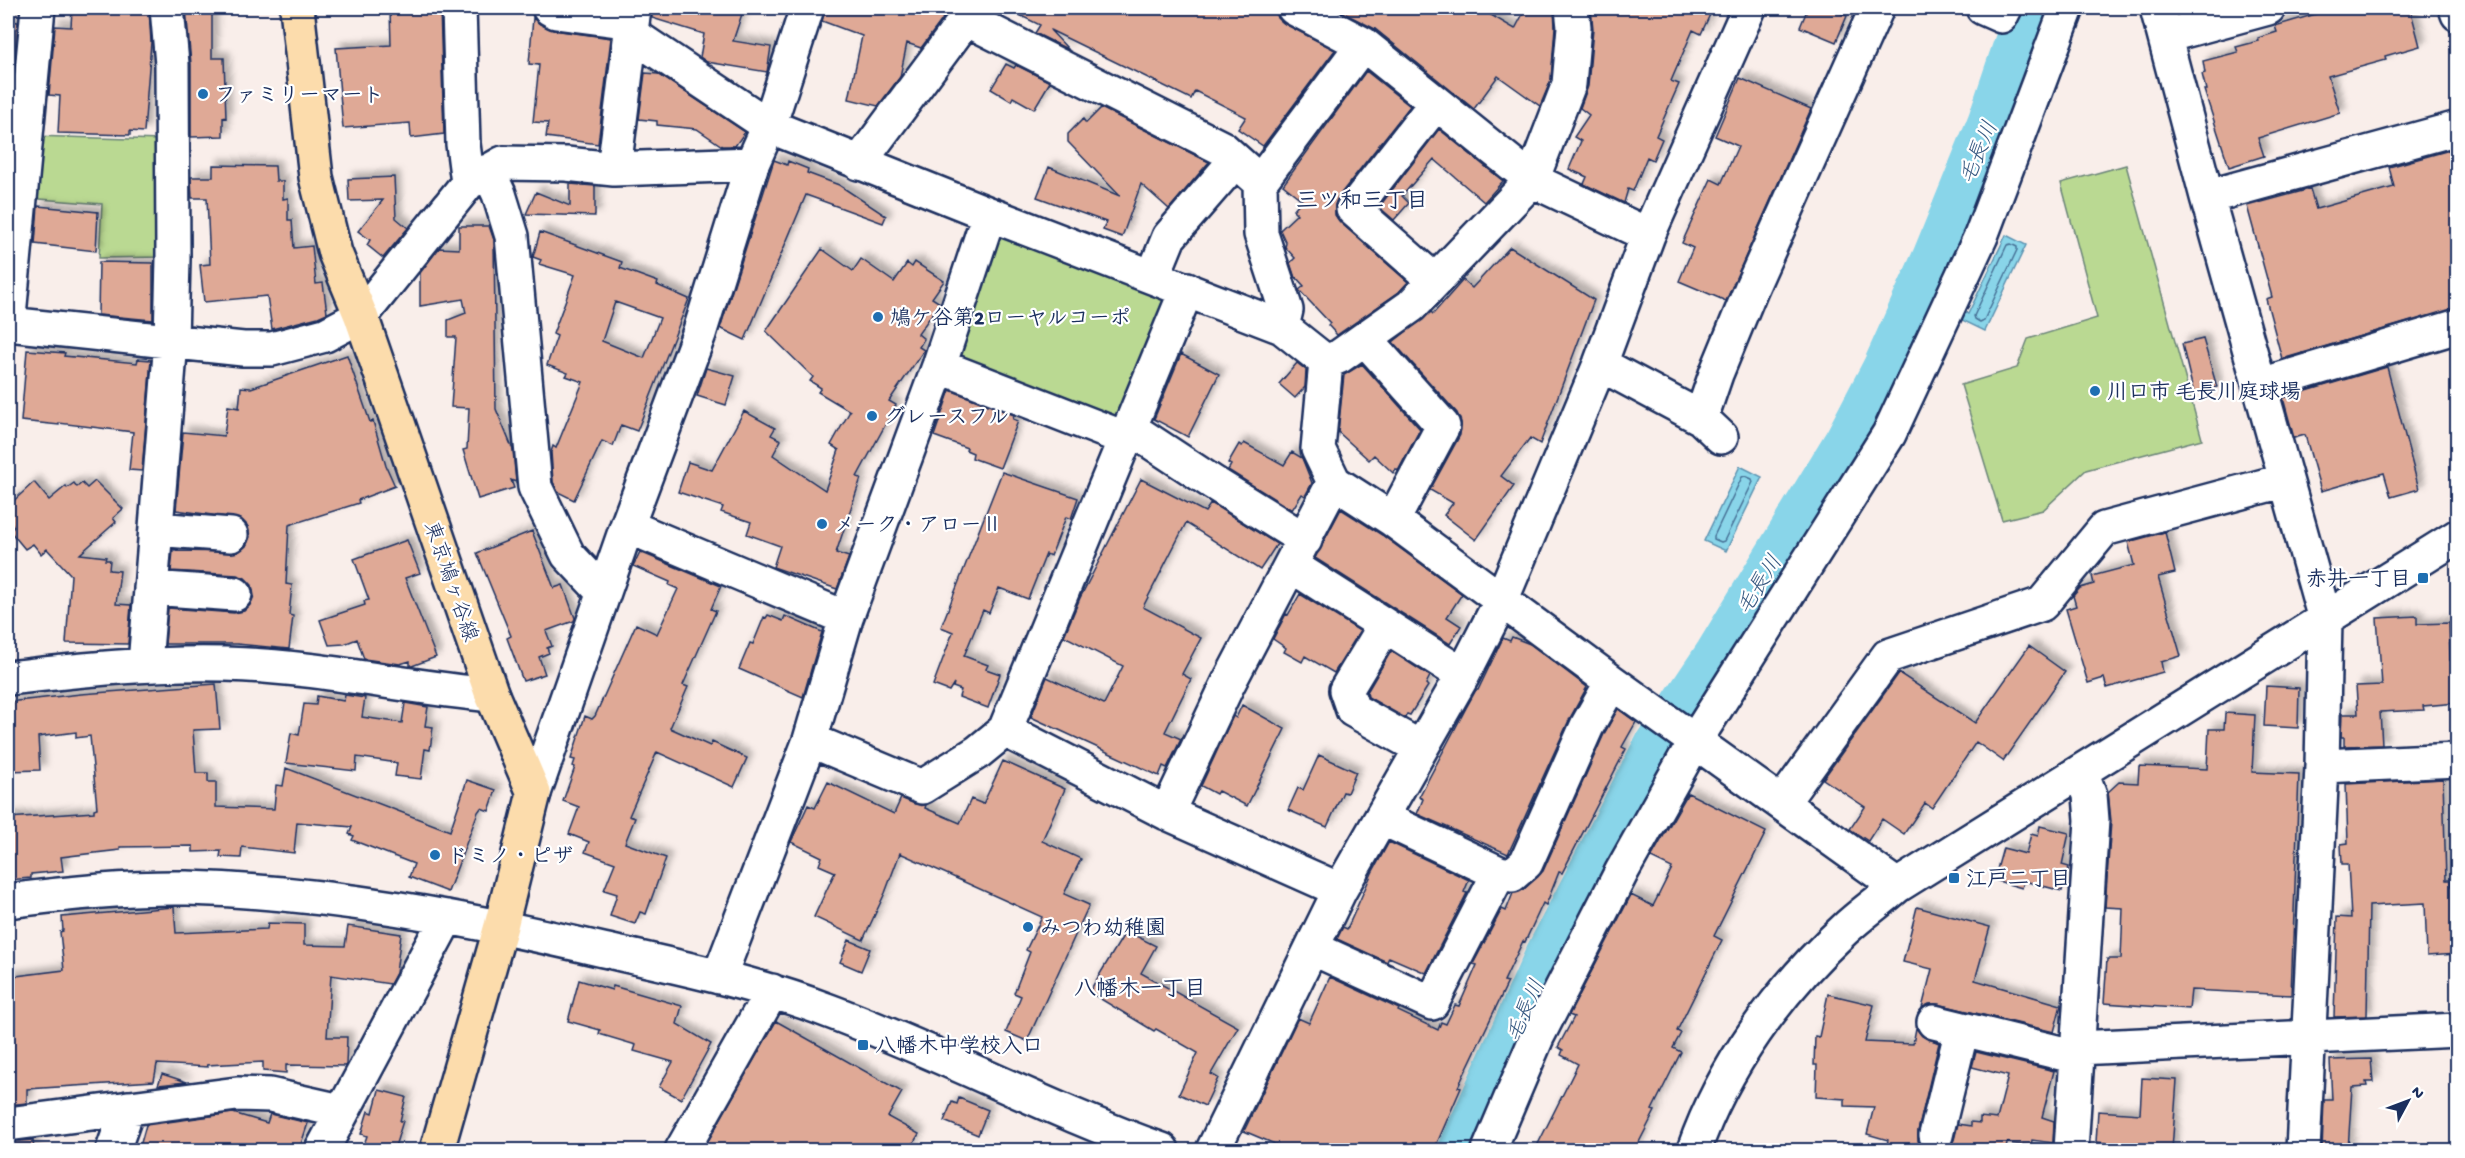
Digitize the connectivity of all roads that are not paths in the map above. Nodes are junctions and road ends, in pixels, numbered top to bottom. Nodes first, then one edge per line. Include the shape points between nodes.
1 (38, 8) edge
2 (167, 8) edge
3 (297, 8) edge
4 (459, 8) edge
5 (549, 8) edge
6 (807, 8) edge
7 (1294, 8) edge
8 (1572, 8) edge
9 (1749, 8) edge
10 (1877, 8) edge
11 (1983, 8) edge
12 (2005, 8) edge
13 (2067, 8) edge
14 (2268, 8) edge
15 (2456, 8) edge
16 (967, 13) edge
17 (2457, 14) edge
18 (632, 21) edge
19 (2161, 22) edge
20 (1363, 44) junction
21 (1436, 103) junction
22 (770, 126) junction
23 (2457, 128) edge
24 (1235, 161) junction
25 (860, 163) junction
26 (752, 165) junction
27 (615, 169) junction
28 (478, 177) junction
29 (1532, 180) junction
30 (1260, 182) junction
31 (2207, 197) junction
32 (989, 214) junction
33 (1648, 235) junction
34 (1153, 276) junction
35 (1435, 281) junction
36 (1187, 289) junction
37 (361, 316) junction
38 (8, 325) edge
39 (2457, 326) edge
40 (1282, 327) junction
41 (1365, 339) junction
42 (171, 340) junction
43 (1326, 362) junction
44 (1600, 364) junction
45 (939, 366) junction
46 (2261, 385) junction
47 (1127, 433) junction
48 (2286, 480) junction
49 (1334, 482) junction
50 (1393, 520) junction
51 (627, 526) junction
52 (156, 529) junction
53 (231, 535) dead end
54 (2457, 547) edge
55 (1298, 553) junction
56 (151, 588) junction
57 (603, 592) junction
58 (235, 594) dead end
59 (1501, 601) junction
60 (846, 618) junction
61 (2325, 619) junction
62 (1384, 627) junction
63 (145, 664) junction
64 (1463, 675) junction
65 (8, 678) edge
66 (1612, 682) junction
67 (492, 695) junction
68 (1005, 730) junction
69 (810, 740) junction
70 (1695, 741) junction
71 (1421, 748) junction
72 (2457, 760) edge
73 (2322, 766) junction
74 (2081, 771) junction
75 (534, 793) junction
76 (1782, 803) junction
77 (1167, 813) junction
78 (1382, 818) junction
79 (1499, 873) junction
80 (1897, 886) junction
81 (1340, 890) junction
82 (8, 901) edge
83 (447, 917) junction
84 (501, 926) junction
85 (1312, 948) junction
86 (719, 977) junction
87 (772, 991) junction
88 (2457, 1030) edge
89 (2309, 1037) junction
90 (2077, 1052) junction
91 (128, 1108) junction
92 (341, 1111) junction
93 (8, 1124) edge
94 (1936, 1135) dead end
95 (113, 1150) edge
96 (322, 1150) edge
97 (437, 1150) edge
98 (682, 1150) edge
99 (1162, 1150) edge
100 (1213, 1150) edge
101 (1489, 1150) edge
102 (1694, 1150) edge
103 (2071, 1150) edge
104 (2303, 1150) edge

1 - 38 street
2 - 42 street via 172,64
3 - 37 main road, 東京鳩ヶ谷線 via 316,177 335,253
4 - 28 street via 462,144
5 - 18 street
6 - 22 street
7 - 20 street
8 - 29 street via 1569,84
9 - 33 street
10 - 44 street via 1716,374 1711,428
11 - 12 street via 2001,16
13 - 70 street via 1981,236 1889,434
14 - 19 street
15 - 17 street
16 - 24 street via 1222,148
16 - 25 street
18 - 22 street
18 - 27 street
19 - 31 street
20 - 21 street
20 - 30 street
21 - 29 street
21 - 35 street via 1353,209
22 - 25 street
22 - 26 street
23 - 31 street
24 - 30 street
24 - 34 street via 1169,237
25 - 32 street
26 - 27 street
26 - 51 street via 699,334
27 - 28 street via 503,163
28 - 37 street
28 - 57 street via 499,194 512,236 535,487 568,555
29 - 33 street
29 - 35 street
30 - 40 street via 1261,234 1286,310
31 - 46 street
32 - 34 street
32 - 45 street
33 - 44 street
34 - 36 street
35 - 41 street via 1411,306
36 - 40 street
36 - 47 street
37 - 42 street via 325,335 272,349
37 - 67 main road, 東京鳩ヶ谷線
38 - 42 street
39 - 46 street
40 - 43 street
41 - 43 street
41 - 50 street via 1443,426
42 - 52 street
43 - 49 street via 1318,449
44 - 59 street
45 - 47 street
45 - 60 street
46 - 48 street
47 - 55 street
47 - 68 street
48 - 61 street
48 - 76 street via 2104,529 2043,604 1888,656
49 - 50 street
49 - 55 street
50 - 59 street
51 - 57 street
51 - 60 street
52 - 53 street
52 - 56 street
54 - 61 street
55 - 62 street
55 - 77 street via 1228,684
56 - 58 street
56 - 63 street
57 - 75 street
59 - 64 street
59 - 66 street
60 - 69 street
61 - 73 street
61 - 74 street
62 - 64 street
62 - 71 street via 1346,690 1353,710
63 - 65 street
63 - 67 street via 310,670
64 - 71 street
66 - 70 street
66 - 79 street via 1587,726 1526,864 1512,875
67 - 75 main road, 東京鳩ヶ谷線
68 - 69 street via 922,787
68 - 77 street
69 - 86 street
70 - 76 street
70 - 101 street via 1537,1037
71 - 78 street
72 - 73 street
73 - 89 street
74 - 80 street
74 - 90 street via 2090,795 2092,820
75 - 84 main road
76 - 80 street
77 - 81 street
78 - 79 street
78 - 81 street
79 - 85 street via 1432,1004
80 - 102 street via 1844,930 1793,982 1729,1074
81 - 85 street
82 - 83 street via 184,888 255,891
83 - 84 street
83 - 92 street
84 - 86 street
84 - 97 main road
85 - 100 street
86 - 87 street
87 - 98 street
87 - 99 street via 911,1044
88 - 89 street
89 - 90 street
89 - 104 street
90 - 94 street via 1948,1025
90 - 103 street
91 - 92 street via 237,1094 270,1095
91 - 93 street
91 - 95 street
92 - 96 street

